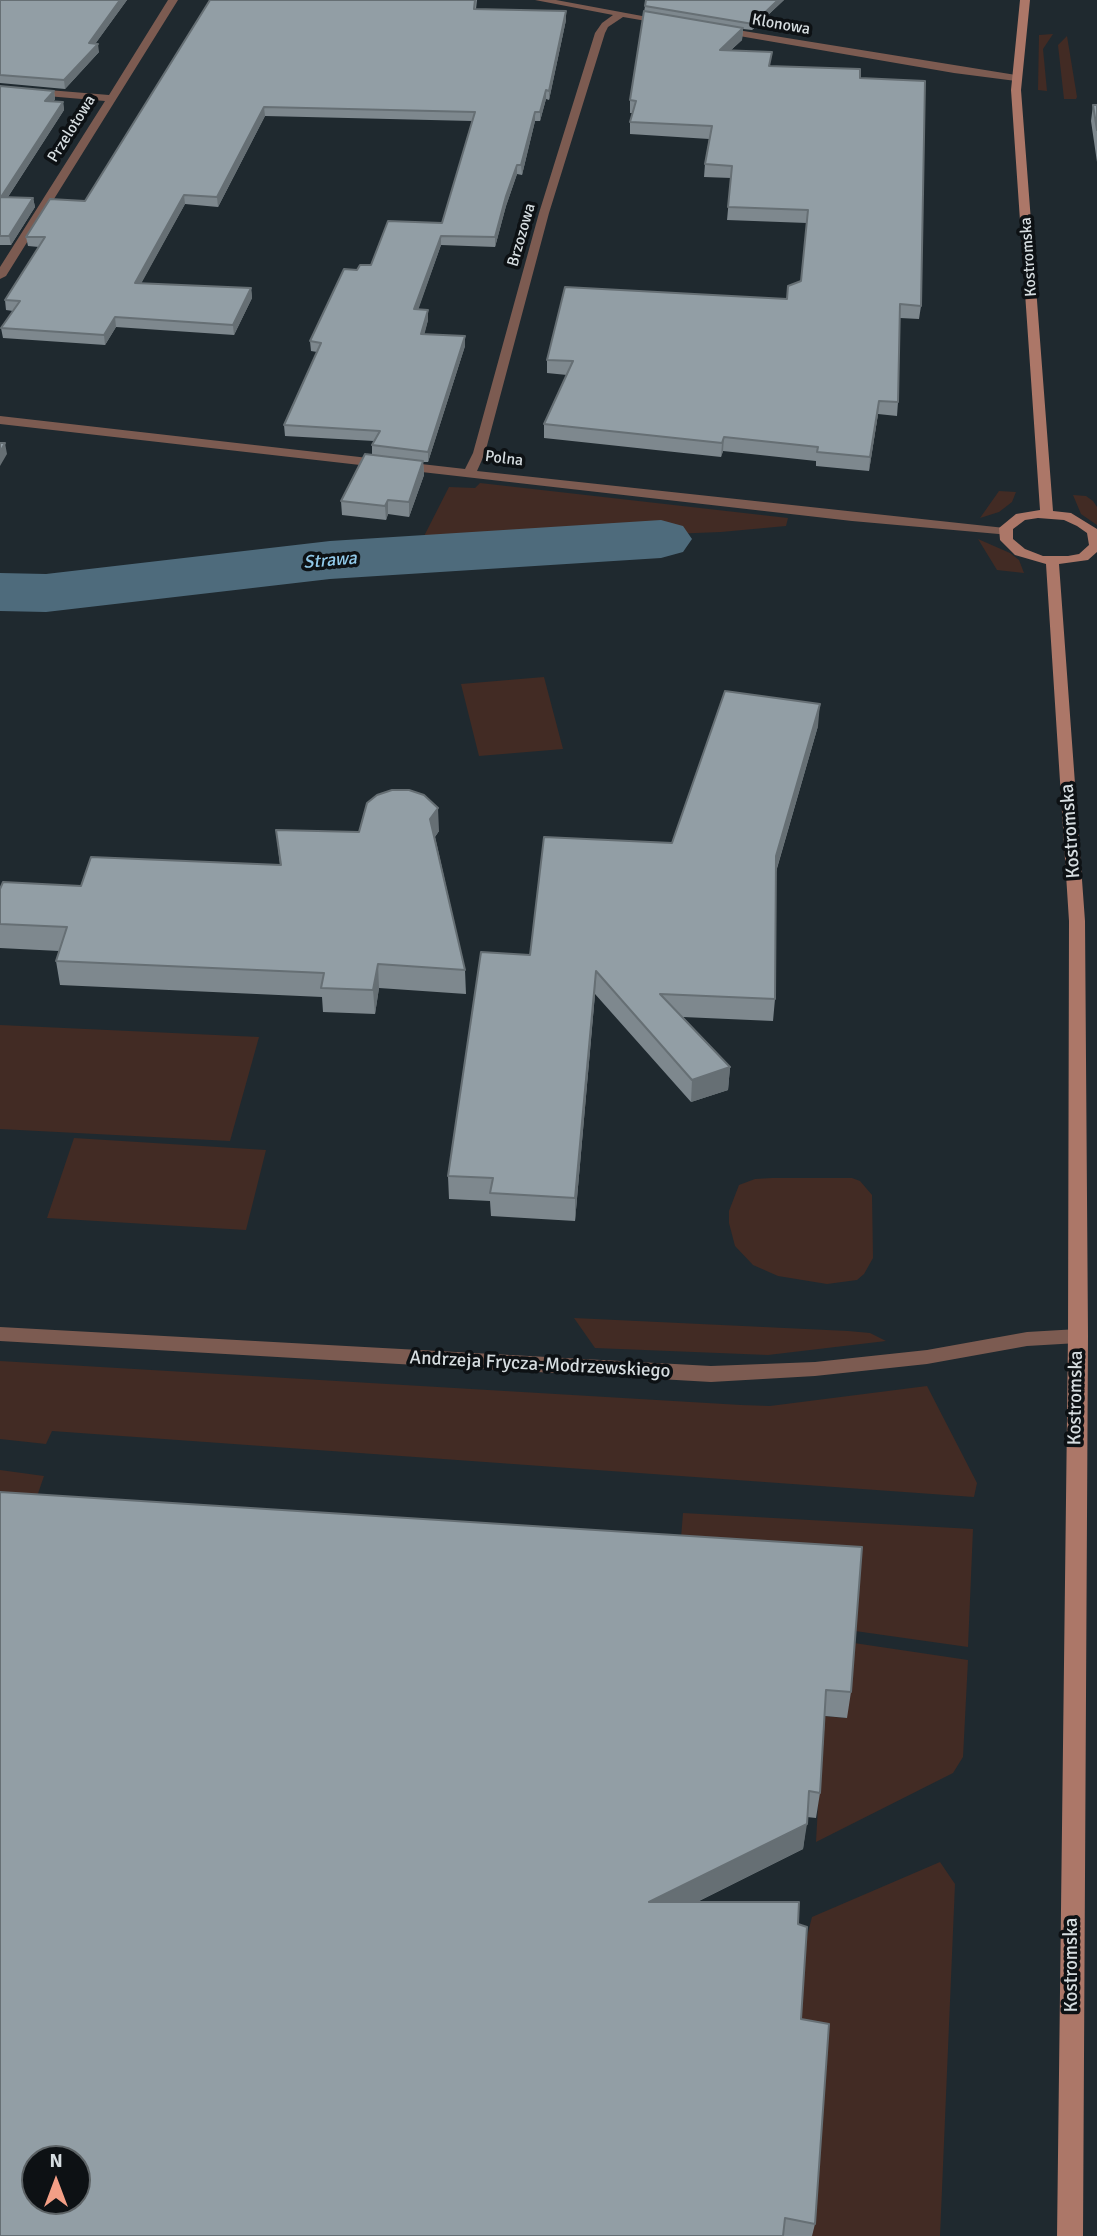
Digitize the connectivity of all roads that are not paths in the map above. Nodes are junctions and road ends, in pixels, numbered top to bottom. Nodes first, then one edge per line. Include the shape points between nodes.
1 (173, 0) edge
2 (540, 0) edge
3 (1026, 0) edge
4 (621, 14) junction
5 (674, 23) edge
6 (714, 30) edge
7 (1016, 78) junction
8 (0, 89) edge
9 (110, 98) junction
10 (0, 276) edge
11 (0, 420) edge
12 (470, 473) junction
13 (1047, 514) junction
14 (1005, 532) junction
15 (1097, 541) edge
16 (1052, 561) junction
17 (0, 1334) edge
18 (1078, 1336) junction
19 (1070, 2236) edge

1 - 9 street, Przelotowa
2 - 4 street
3 - 7 street, Kostromska
4 - 5 street
4 - 12 street, Brzozowa via 600,33
6 - 7 street, Klonowa
7 - 13 street, Kostromska
8 - 9 street
9 - 10 street, Przelotowa
11 - 12 street, Polna
12 - 14 street, Polna
13 - 14 street via 1021,517
13 - 15 street via 1082,523
14 - 16 street via 1009,545 1020,552
15 - 16 street via 1083,557
16 - 18 street, Kostromska via 1077,921
17 - 18 street, Andrzeja Frycza-Modrzewskiego via 711,1374 927,1357 1027,1339
18 - 19 street, Kostromska

